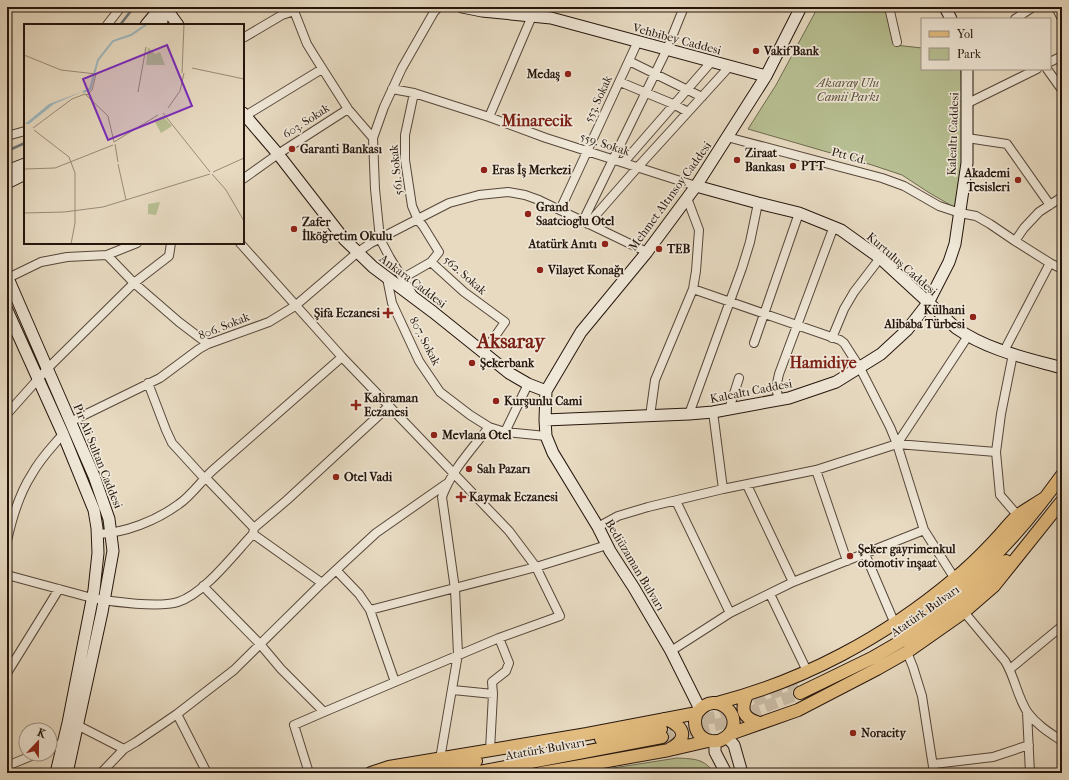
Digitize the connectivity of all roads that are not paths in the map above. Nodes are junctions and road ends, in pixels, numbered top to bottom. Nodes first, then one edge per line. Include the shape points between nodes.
1 (121, 7) edge
2 (163, 7) edge
3 (439, 7) edge
4 (462, 7) edge
5 (684, 7) edge
6 (801, 7) edge
7 (889, 7) edge
8 (945, 7) edge
9 (1033, 7) edge
10 (1056, 7) edge
11 (532, 16) junction
12 (950, 18) edge
13 (1016, 18) edge
14 (1062, 19) edge
15 (108, 24) edge
16 (147, 24) edge
17 (160, 24) edge
18 (177, 24) edge
19 (244, 37) edge
20 (638, 41) junction
21 (897, 42) dead end
22 (667, 49) junction
23 (1062, 56) edge
24 (629, 61) junction
25 (712, 61) junction
26 (1051, 62) edge
27 (729, 67) junction
28 (322, 69) junction
29 (967, 70) edge
30 (1035, 70) edge
31 (1048, 70) edge
32 (655, 73) junction
33 (766, 76) junction
34 (620, 82) junction
35 (392, 89) junction
36 (687, 89) junction
37 (1062, 90) edge
38 (645, 93) junction
39 (414, 94) junction
40 (702, 97) junction
41 (968, 103) junction
42 (673, 104) junction
43 (348, 109) junction
44 (688, 112) junction
45 (244, 115) edge
46 (489, 117) junction
47 (24, 131) edge
48 (7, 136) edge
49 (727, 137) junction
50 (373, 138) junction
51 (967, 138) junction
52 (588, 151) junction
53 (278, 154) junction
54 (614, 159) junction
55 (624, 162) junction
56 (24, 164) edge
57 (637, 168) junction
58 (7, 171) edge
59 (24, 174) edge
60 (244, 178) edge
61 (7, 183) edge
62 (696, 186) junction
63 (1062, 197) edge
64 (687, 198) junction
65 (758, 203) junction
66 (1050, 205) junction
67 (560, 210) junction
68 (799, 213) junction
69 (960, 213) junction
70 (418, 220) junction
71 (585, 222) junction
72 (834, 226) junction
73 (380, 239) junction
74 (1015, 241) junction
75 (134, 244) edge
76 (171, 244) edge
77 (241, 244) edge
78 (358, 252) junction
79 (647, 252) junction
80 (107, 255) junction
81 (880, 258) junction
82 (431, 262) junction
83 (1050, 263) junction
84 (1062, 269) edge
85 (7, 277) edge
86 (388, 278) junction
87 (402, 278) junction
88 (134, 283) junction
89 (692, 289) junction
90 (415, 298) junction
91 (729, 302) junction
92 (928, 303) junction
93 (296, 306) junction
94 (7, 310) edge
95 (765, 315) junction
96 (796, 326) junction
97 (968, 336) junction
98 (832, 338) junction
99 (208, 344) junction
100 (754, 344) dead end
101 (484, 352) junction
102 (1008, 352) junction
103 (342, 357) junction
104 (860, 368) junction
105 (1062, 368) edge
106 (47, 369) junction
107 (739, 378) dead end
108 (38, 381) junction
109 (148, 383) junction
110 (528, 384) junction
111 (546, 391) junction
112 (779, 400) junction
113 (388, 406) junction
114 (729, 409) junction
115 (713, 412) junction
116 (7, 414) edge
117 (689, 414) junction
118 (650, 416) junction
119 (545, 420) junction
120 (70, 422) junction
121 (489, 427) junction
122 (505, 432) junction
123 (63, 434) junction
124 (546, 436) junction
125 (896, 444) junction
126 (996, 452) junction
127 (816, 470) junction
128 (453, 474) junction
129 (1062, 475) edge
130 (204, 478) junction
131 (446, 484) junction
132 (747, 485) junction
133 (724, 489) junction
134 (1046, 497) junction
135 (676, 501) junction
136 (1062, 501) edge
137 (1018, 516) junction
138 (598, 528) junction
139 (924, 530) junction
140 (254, 531) junction
141 (111, 533) junction
142 (97, 534) junction
143 (7, 541) edge
144 (607, 545) junction
145 (865, 554) junction
146 (847, 561) junction
147 (536, 567) junction
148 (336, 570) junction
149 (7, 575) edge
150 (955, 579) junction
151 (793, 582) junction
152 (322, 584) junction
153 (203, 586) junction
154 (59, 589) junction
155 (455, 589) junction
156 (770, 594) junction
157 (92, 598) junction
158 (104, 600) junction
159 (370, 610) junction
160 (964, 612) junction
161 (730, 613) junction
162 (895, 624) junction
163 (1062, 626) edge
164 (499, 638) junction
165 (260, 644) junction
166 (671, 651) junction
167 (907, 652) junction
168 (458, 654) junction
169 (1010, 669) junction
170 (807, 671) junction
171 (7, 674) edge
172 (395, 682) junction
173 (453, 690) junction
174 (493, 694) junction
175 (747, 695) junction
176 (717, 703) junction
177 (698, 711) junction
178 (324, 712) junction
179 (1027, 712) junction
180 (177, 714) junction
181 (759, 723) junction
182 (72, 724) junction
183 (662, 728) junction
184 (728, 735) junction
185 (711, 741) junction
186 (1062, 741) edge
187 (68, 744) junction
188 (1029, 745) junction
189 (58, 746) edge
190 (124, 748) junction
191 (490, 750) junction
192 (669, 750) junction
193 (440, 758) junction
194 (18, 761) edge
195 (7, 766) edge
196 (934, 769) edge
197 (573, 770) edge
198 (56, 773) edge
199 (67, 773) edge
200 (101, 773) edge
201 (207, 773) edge
202 (309, 773) edge
203 (371, 773) edge
204 (406, 773) edge
205 (474, 773) edge
206 (541, 773) edge
207 (726, 773) edge
208 (742, 773) edge
209 (1030, 773) edge

1 - 15 street
2 - 16 street
2 - 17 street
2 - 18 street
3 - 35 street
4 - 11 street, Vehbibey Caddesi
5 - 22 street
6 - 33 street, Mehmet Altınsoy Caddesi
7 - 21 street
8 - 12 street
9 - 13 street
10 - 14 street
11 - 20 street, Vehbibey Caddesi via 551,18
11 - 46 street
19 - 28 street via 282,15 294,11 307,44
20 - 22 street, Vehbibey Caddesi
20 - 24 street, 553. Sokak
22 - 25 street, Vehbibey Caddesi
22 - 32 street
23 - 26 street
24 - 32 street
24 - 34 street, 553. Sokak
25 - 27 street, Vehbibey Caddesi
25 - 36 street
27 - 33 street, Vehbibey Caddesi
27 - 40 street
28 - 43 street
28 - 45 street
29 - 41 street, Kalealtı Caddesi
30 - 41 street
31 - 37 street
32 - 36 street
32 - 38 street
33 - 49 street, Mehmet Altınsoy Caddesi
34 - 38 street
34 - 52 street, 553. Sokak
35 - 39 street, 559. Sokak
35 - 50 street
36 - 40 street
36 - 42 street
38 - 42 street
38 - 54 street
39 - 46 street, 559. Sokak
39 - 70 street, 561. Sokak via 404,135 412,206
40 - 44 street
41 - 51 street, Kalealtı Caddesi
42 - 44 street
42 - 55 street
43 - 50 street
43 - 53 street, 603. Sokak
44 - 57 street
45 - 53 street, Ankara Caddesi
46 - 52 street, 559. Sokak
47 - 48 street
49 - 62 street, Mehmet Altınsoy Caddesi
49 - 69 street, Ptt Cd. via 882,178 904,186 939,206
50 - 73 street
51 - 66 street via 1008,144
51 - 69 street, Kalealtı Caddesi via 967,163
52 - 54 street, 559. Sokak
52 - 67 street, 553. Sokak
53 - 60 street, 603. Sokak
53 - 78 street, Ankara Caddesi via 344,239
54 - 55 street, 559. Sokak
54 - 71 street
55 - 57 street, 559. Sokak
56 - 58 street
57 - 62 street, 559. Sokak
57 - 71 street
59 - 61 street
62 - 64 street, Mehmet Altınsoy Caddesi
62 - 65 street, Kurtuluş Caddesi
63 - 66 street
64 - 79 street, Mehmet Altınsoy Caddesi
64 - 89 street via 699,230
65 - 68 street, Kurtuluş Caddesi
65 - 91 street via 750,242
66 - 74 street via 1039,212
67 - 70 street, 806. Sokak via 525,195 508,192 479,195 450,203
67 - 71 street, 806. Sokak
68 - 72 street, Kurtuluş Caddesi
68 - 95 street
69 - 74 street, Ptt Cd. via 976,216
69 - 92 street, Kalealtı Caddesi via 949,262
70 - 73 street, 806. Sokak
70 - 82 street, 562. Sokak via 439,252
71 - 79 street, 806. Sokak
72 - 81 street, Kurtuluş Caddesi
72 - 96 street
73 - 78 street, 806. Sokak
73 - 87 street
74 - 83 street, Ptt Cd.
75 - 80 street
76 - 88 street via 170,256
77 - 93 street
78 - 86 street, Ankara Caddesi
78 - 93 street, 806. Sokak
79 - 111 street, Mehmet Altınsoy Caddesi via 580,332
80 - 85 street via 67,257 41,262
80 - 88 street
81 - 92 street, Kurtuluş Caddesi
81 - 98 street via 844,308
82 - 87 street
82 - 101 street, 562. Sokak via 464,292 505,322
83 - 84 street, Ptt Cd.
83 - 102 street
85 - 106 street, Pir Ali Sultan Caddesi
86 - 90 street, Ankara Caddesi
86 - 121 street, 807. Sokak via 392,303 419,361 440,392
87 - 90 street
88 - 99 street
88 - 106 street
89 - 91 street
89 - 118 street via 655,380
90 - 101 street, Ankara Caddesi
91 - 95 street
91 - 117 street
92 - 97 street, Kurtuluş Caddesi
92 - 104 street, Kalealtı Caddesi via 907,330 881,354
93 - 99 street, 806. Sokak via 269,322
93 - 103 street
94 - 108 street
95 - 96 street
95 - 100 street
96 - 98 street
96 - 112 street via 779,374 776,388
97 - 102 street, Kurtuluş Caddesi
97 - 125 street
98 - 104 street via 844,343
99 - 109 street, 806. Sokak via 160,378
101 - 110 street, Ankara Caddesi via 509,374
102 - 105 street, Kurtuluş Caddesi
102 - 126 street
103 - 113 street
103 - 130 street
104 - 112 street, Kalealtı Caddesi via 836,382
104 - 125 street via 890,426
106 - 108 street
106 - 120 street, Pir Ali Sultan Caddesi
107 - 114 street
108 - 116 street
108 - 123 street
109 - 120 street, 806. Sokak
109 - 130 street via 172,443
110 - 111 street, Ankara Caddesi
110 - 122 street
111 - 119 street
112 - 114 street, Kalealtı Caddesi
113 - 128 street
113 - 140 street
114 - 115 street, Kalealtı Caddesi
115 - 117 street, Kalealtı Caddesi
115 - 133 street
117 - 118 street, Kalealtı Caddesi
118 - 119 street, Kalealtı Caddesi
119 - 124 street
120 - 141 street, Pir Ali Sultan Caddesi via 94,476 109,519
121 - 122 street, 807. Sokak
121 - 128 street
122 - 124 street, 807. Sokak
123 - 142 street via 94,510
123 - 143 street via 32,473 19,499
124 - 138 street, Bediüzaman Bulvarı
125 - 126 street
125 - 127 street
125 - 139 street
126 - 137 street via 1000,495
127 - 132 street
127 - 146 street
128 - 131 street
128 - 147 street via 509,531
129 - 134 main road, Atatürk Bulvarı
130 - 140 street
130 - 141 street via 180,504 138,526
131 - 148 street via 376,534
131 - 155 street via 442,497
132 - 133 street
132 - 151 street
133 - 135 street
134 - 136 main road, Atatürk Bulvarı via 990,561 946,600 890,636 799,688 872,658 955,606 1004,563
134 - 137 main road
135 - 138 street via 618,516
135 - 161 street
136 - 160 main road via 994,586
137 - 150 main road
138 - 144 street, Bediüzaman Bulvarı
139 - 145 street
139 - 150 street
140 - 152 street
140 - 153 street
141 - 142 street
141 - 158 street, Pir Ali Sultan Caddesi via 113,551
142 - 157 street via 98,553
144 - 147 street
144 - 166 street, Bediüzaman Bulvarı
145 - 146 street
145 - 162 street
146 - 151 street
147 - 155 street
147 - 164 street via 560,616
148 - 152 street
148 - 159 street
149 - 154 street
150 - 162 main road
151 - 156 street
152 - 165 street
153 - 158 street via 178,602 161,605
153 - 165 street
154 - 157 street
154 - 171 street
155 - 159 street
155 - 168 street
156 - 161 street
156 - 170 street
157 - 158 street
157 - 182 street
158 - 182 street, Pir Ali Sultan Caddesi
159 - 172 street
160 - 167 main road
160 - 169 street
161 - 166 street
162 - 170 main road
163 - 169 street
164 - 168 street
164 - 174 street via 509,663 506,671 492,682
165 - 178 street
165 - 180 street via 234,670
166 - 177 street, Bediüzaman Bulvarı
167 - 181 main road via 798,710
167 - 196 street via 922,696
168 - 172 street
168 - 173 street
169 - 179 street
170 - 175 main road
172 - 178 street
173 - 174 street
173 - 193 street
174 - 191 street
175 - 176 main road
175 - 181 main road via 743,703 744,713 750,720
176 - 177 main road via 704,705
176 - 184 main road via 726,707 732,715 733,724
177 - 183 main road
177 - 185 main road via 694,724 696,729 699,734
178 - 202 street via 294,725
179 - 186 street
179 - 188 street
180 - 190 street
180 - 201 street
181 - 184 main road
182 - 187 street
182 - 190 street
183 - 191 main road via 587,734
183 - 192 main road via 676,724 681,731 680,741
183 - 204 main road, Atatürk Bulvarı
183 - 205 main road, Atatürk Bulvarı
184 - 185 main road via 721,740
184 - 208 street via 734,745
185 - 192 main road
185 - 207 street
187 - 189 street
187 - 198 street
187 - 199 street
188 - 196 street via 993,757
188 - 209 street
190 - 200 street
191 - 193 main road
192 - 197 main road
193 - 203 main road via 389,767
194 - 195 street
197 - 206 main road

